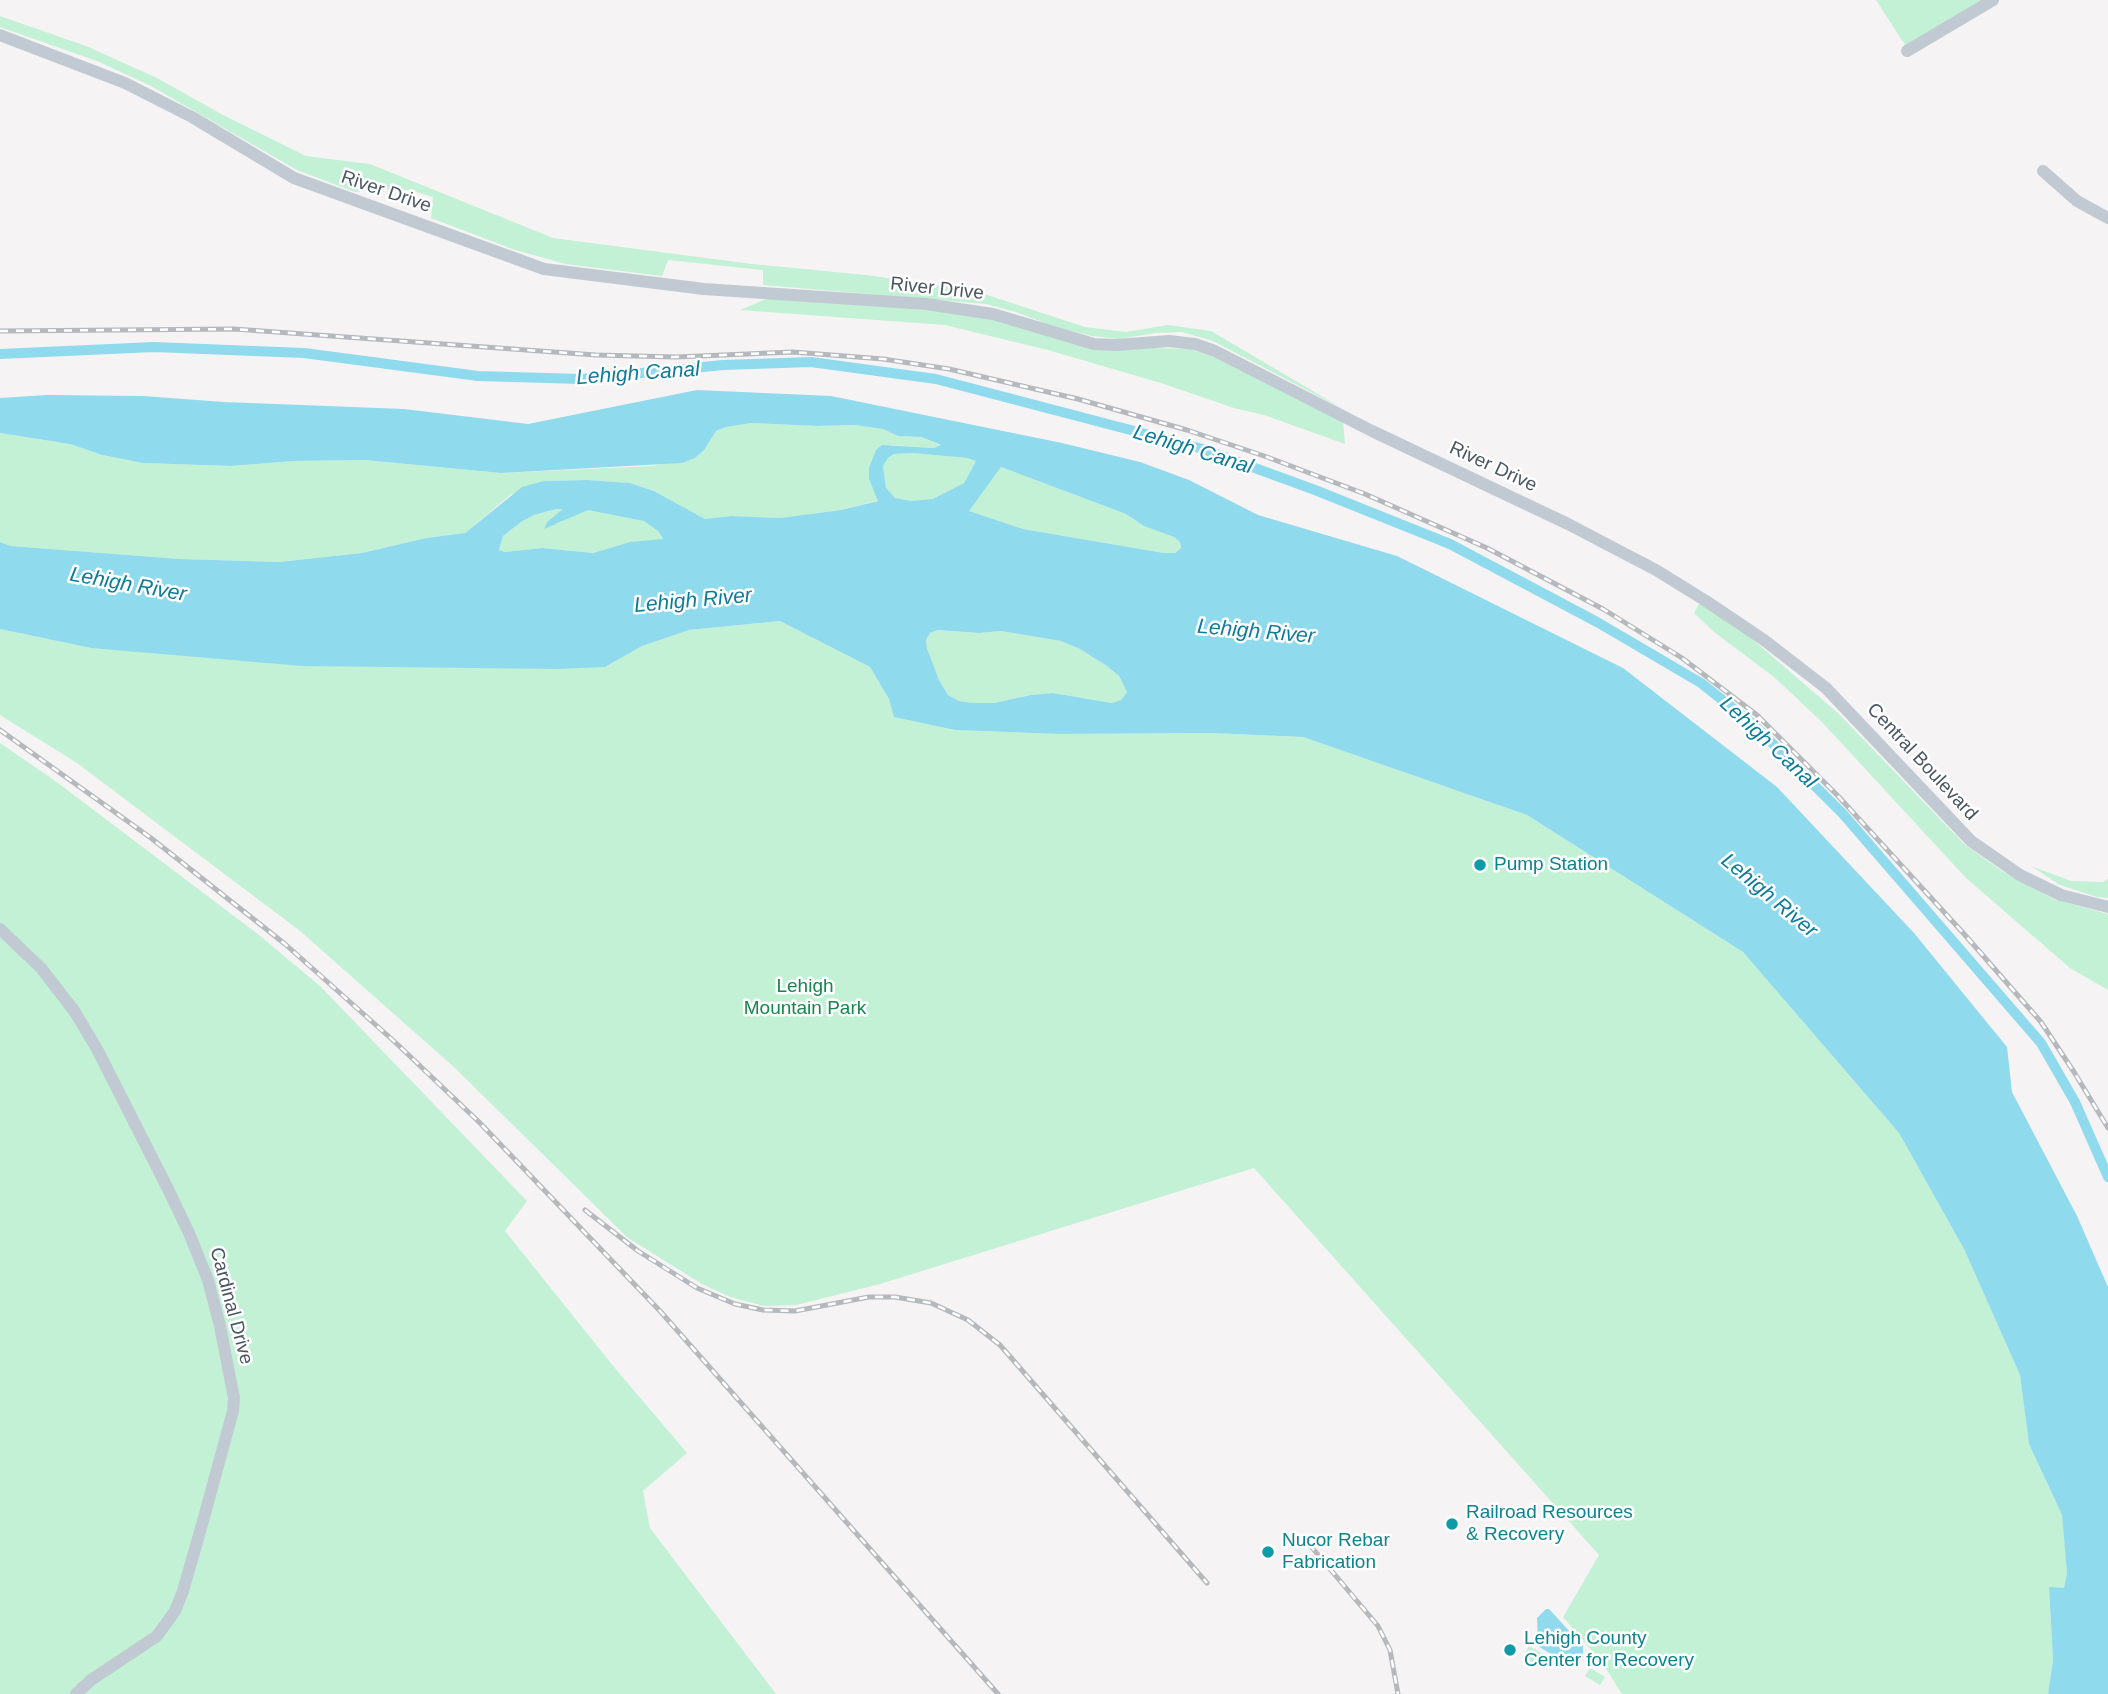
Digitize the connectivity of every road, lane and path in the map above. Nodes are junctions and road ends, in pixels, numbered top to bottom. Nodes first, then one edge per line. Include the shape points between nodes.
1 (1993, 0) edge
2 (0, 35) edge
3 (1907, 51) dead end
4 (2043, 171) dead end
5 (2108, 218) edge
6 (1826, 688) joint
7 (2108, 907) edge
8 (0, 929) edge
9 (76, 1694) edge

1 - 3 street
2 - 6 street, River Drive via 125,83 294,178 544,269 704,289 926,304 993,314 1094,344 1168,341 1205,347 1656,570 1764,640
4 - 5 street via 2077,201
6 - 7 street, Central Boulevard via 1971,841 2020,875 2061,895
8 - 9 street, Cardinal Drive via 41,968 75,1012 168,1189 208,1280 234,1398 175,1611 157,1636

